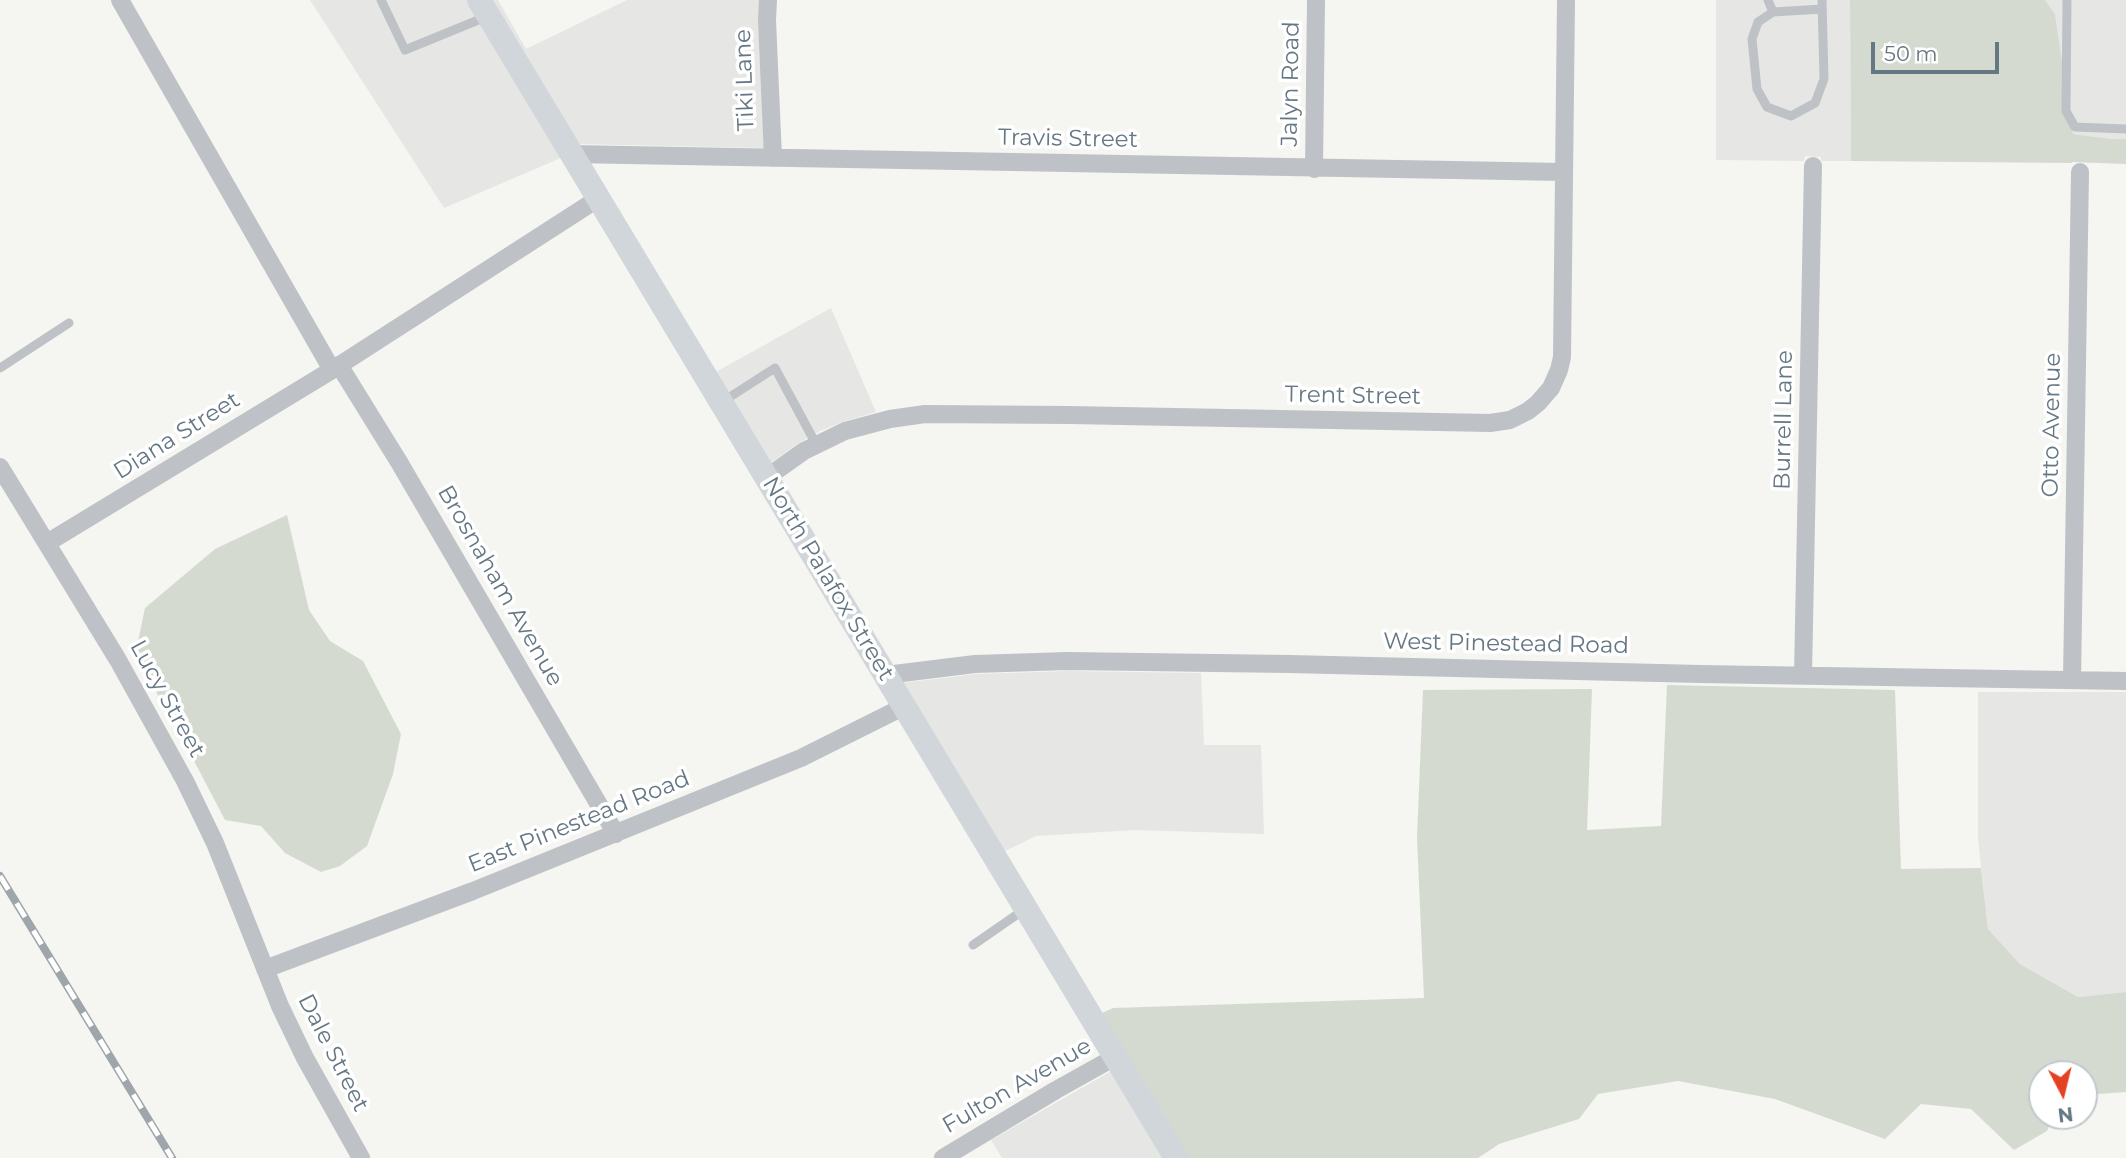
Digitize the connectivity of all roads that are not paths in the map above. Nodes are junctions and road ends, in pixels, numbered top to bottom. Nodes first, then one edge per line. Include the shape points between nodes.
1 (120, 0) edge
2 (381, 0) edge
3 (768, 0) edge
4 (1316, 0) edge
5 (1566, 0) edge
6 (1768, 0) edge
7 (2067, 0) edge
8 (1822, 5) edge
9 (484, 8) edge
10 (1773, 12) junction
11 (2126, 129) edge
12 (572, 154) junction
13 (773, 158) junction
14 (1813, 166) dead end
15 (1314, 169) junction
16 (1563, 172) junction
17 (2080, 172) dead end
18 (599, 198) junction
19 (69, 323) dead end
20 (0, 368) edge
21 (335, 368) junction
22 (720, 403) junction
23 (816, 444) junction
24 (0, 467) edge
25 (766, 478) junction
26 (47, 543) junction
27 (886, 675) junction
28 (1803, 675) junction
29 (2072, 680) junction
30 (2126, 681) edge
31 (905, 706) junction
32 (616, 834) junction
33 (1026, 908) junction
34 (973, 945) dead end
35 (265, 969) junction
36 (1115, 1057) junction
37 (361, 1158) edge
38 (943, 1158) edge
39 (1177, 1158) edge

1 - 21 street, Brosnaham Avenue
2 - 9 lane via 405,50
3 - 13 street, Tiki Lane
4 - 15 street, Jalyn Road
5 - 16 street, Trent Street
6 - 10 lane
7 - 11 lane via 2066,111 2075,127
8 - 10 lane
8 - 10 lane via 1824,79 1815,103 1791,116 1767,107 1756,89 1752,39 1758,22
9 - 12 main road, North Palafox Street
12 - 13 street, Travis Street
12 - 18 main road, North Palafox Street
13 - 15 street, Travis Street
14 - 28 street, Burrell Lane
15 - 16 street, Travis Street
16 - 23 street, Trent Street via 1562,357 1545,396 1510,419 1490,423 925,414 867,424
17 - 29 street, Otto Avenue
18 - 21 street, Diana Street
18 - 22 main road, North Palafox Street
19 - 20 lane
21 - 26 street, Diana Street
21 - 32 street, Brosnaham Avenue via 399,462
22 - 23 lane via 775,368
22 - 25 main road, North Palafox Street
23 - 25 street, Trent Street
24 - 26 street, Lucy Street
25 - 27 main road, North Palafox Street
26 - 35 street, Lucy Street via 186,781
27 - 28 street, West Pinestead Road via 975,664 1067,661
27 - 31 main road, North Palafox Street
28 - 29 street, West Pinestead Road
29 - 30 street, West Pinestead Road
31 - 32 street, East Pinestead Road via 801,758
31 - 33 main road, North Palafox Street
32 - 35 street, East Pinestead Road
33 - 34 lane
33 - 36 main road, North Palafox Street
35 - 37 street, Dale Street via 305,1058
36 - 38 street, Fulton Avenue
36 - 39 main road, North Palafox Street

